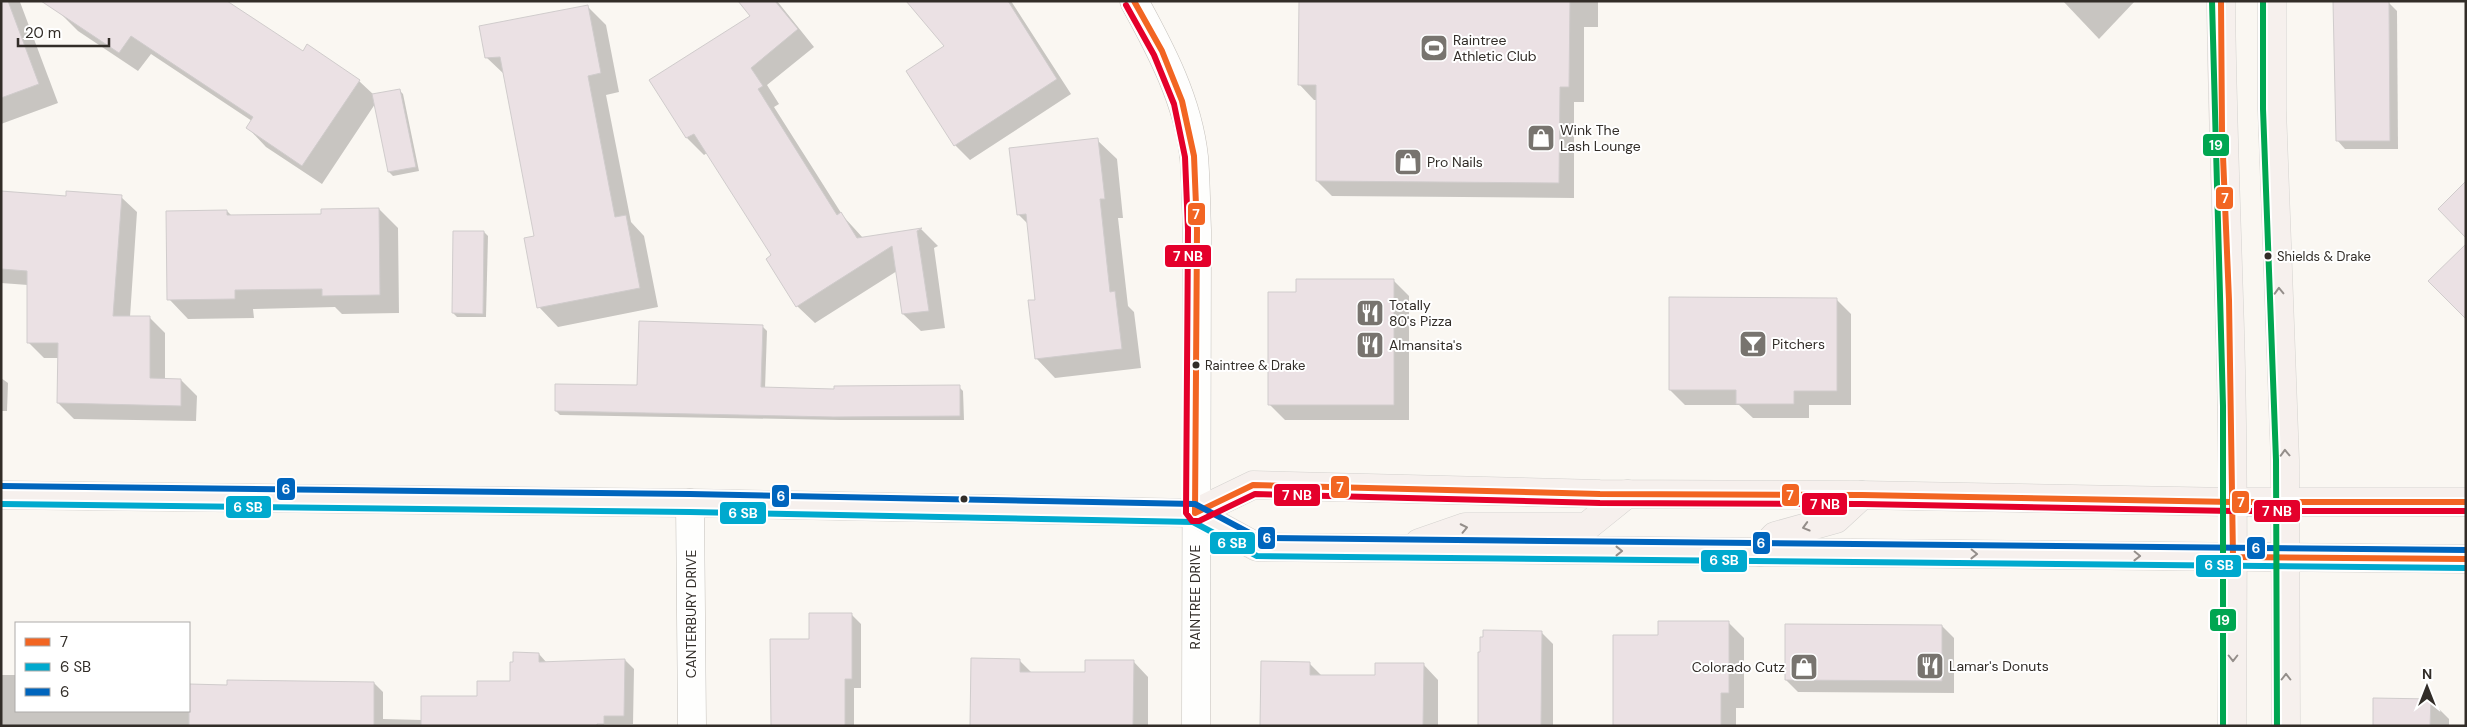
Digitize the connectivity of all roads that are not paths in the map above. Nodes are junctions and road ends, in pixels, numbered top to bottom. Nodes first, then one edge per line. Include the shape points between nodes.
1 (1134, 1) edge
2 (2221, 1) edge
3 (2253, 1) edge
4 (2272, 1) edge
5 (2272, 109) junction
6 (1627, 494) junction
7 (1, 496) edge
8 (1862, 496) junction
9 (2232, 502) junction
10 (2286, 502) junction
11 (2466, 502) edge
12 (690, 503) junction
13 (1195, 513) junction
14 (1401, 550) junction
15 (1760, 552) junction
16 (2233, 557) junction
17 (2286, 559) junction
18 (2466, 560) edge
19 (692, 726) edge
20 (1196, 726) edge
21 (2232, 726) edge
22 (2286, 726) edge

1 - 13 street, RAINTREE DRIVE via 1162,51 1182,101 1194,156 1197,230
2 - 9 main road
3 - 5 main road via 2255,84
4 - 5 main road
10 -> 5 main road
6 - 8 main road
6 - 13 main road via 1253,485
14 -> 6 main road via 1465,527 1586,527
7 - 12 main road
8 - 9 main road
8 -> 15 main road via 1836,519 1775,536
9 - 10 main road
9 - 16 main road
10 - 11 main road
10 - 17 main road
12 - 13 main road
12 - 19 street, CANTERBURY DRIVE
13 - 14 main road via 1257,548
13 - 20 street, RAINTREE DRIVE
14 -> 15 main road
15 -> 16 main road
16 - 17 main road
16 -> 21 main road
17 - 18 main road
22 -> 17 main road

